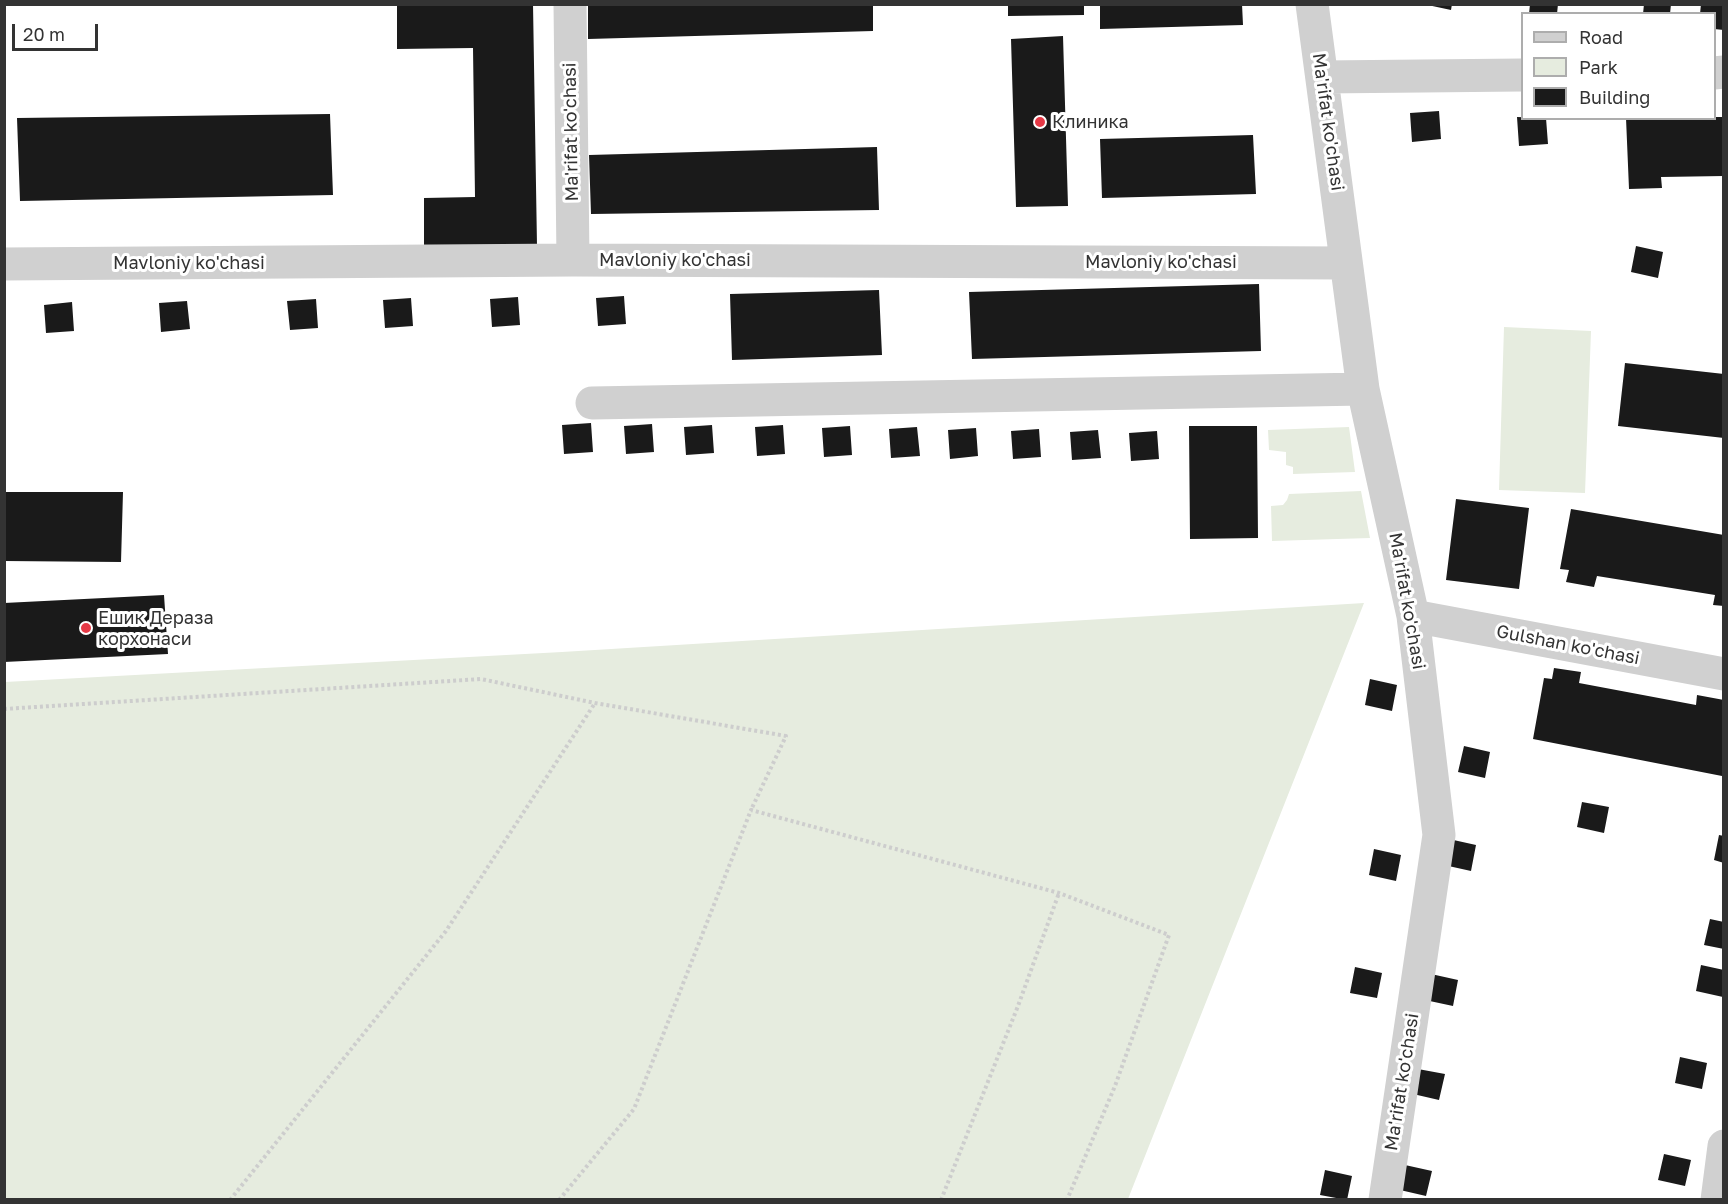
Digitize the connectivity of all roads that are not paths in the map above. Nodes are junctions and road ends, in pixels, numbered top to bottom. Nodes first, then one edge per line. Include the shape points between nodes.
1 (570, 4) edge
2 (1312, 4) edge
3 (1521, 75) edge
4 (1322, 77) junction
5 (573, 260) junction
6 (1346, 263) junction
7 (4, 264) edge
8 (1363, 389) junction
9 (592, 403) dead end
10 (1413, 616) junction
11 (1724, 674) edge
12 (1724, 1146) edge
13 (1384, 1200) edge
14 (1717, 1200) edge

1 - 5 street, Ma'rifat ko'chasi
2 - 4 street, Ma'rifat ko'chasi
3 - 4 street
4 - 6 street, Ma'rifat ko'chasi
5 - 6 street, Mavloniy ko'chasi
5 - 7 street, Mavloniy ko'chasi
6 - 8 street, Ma'rifat ko'chasi
8 - 9 street
8 - 10 street, Ma'rifat ko'chasi
10 - 11 street, Gulshan ko'chasi
10 - 13 street, Ma'rifat ko'chasi via 1439,835
12 - 14 street

